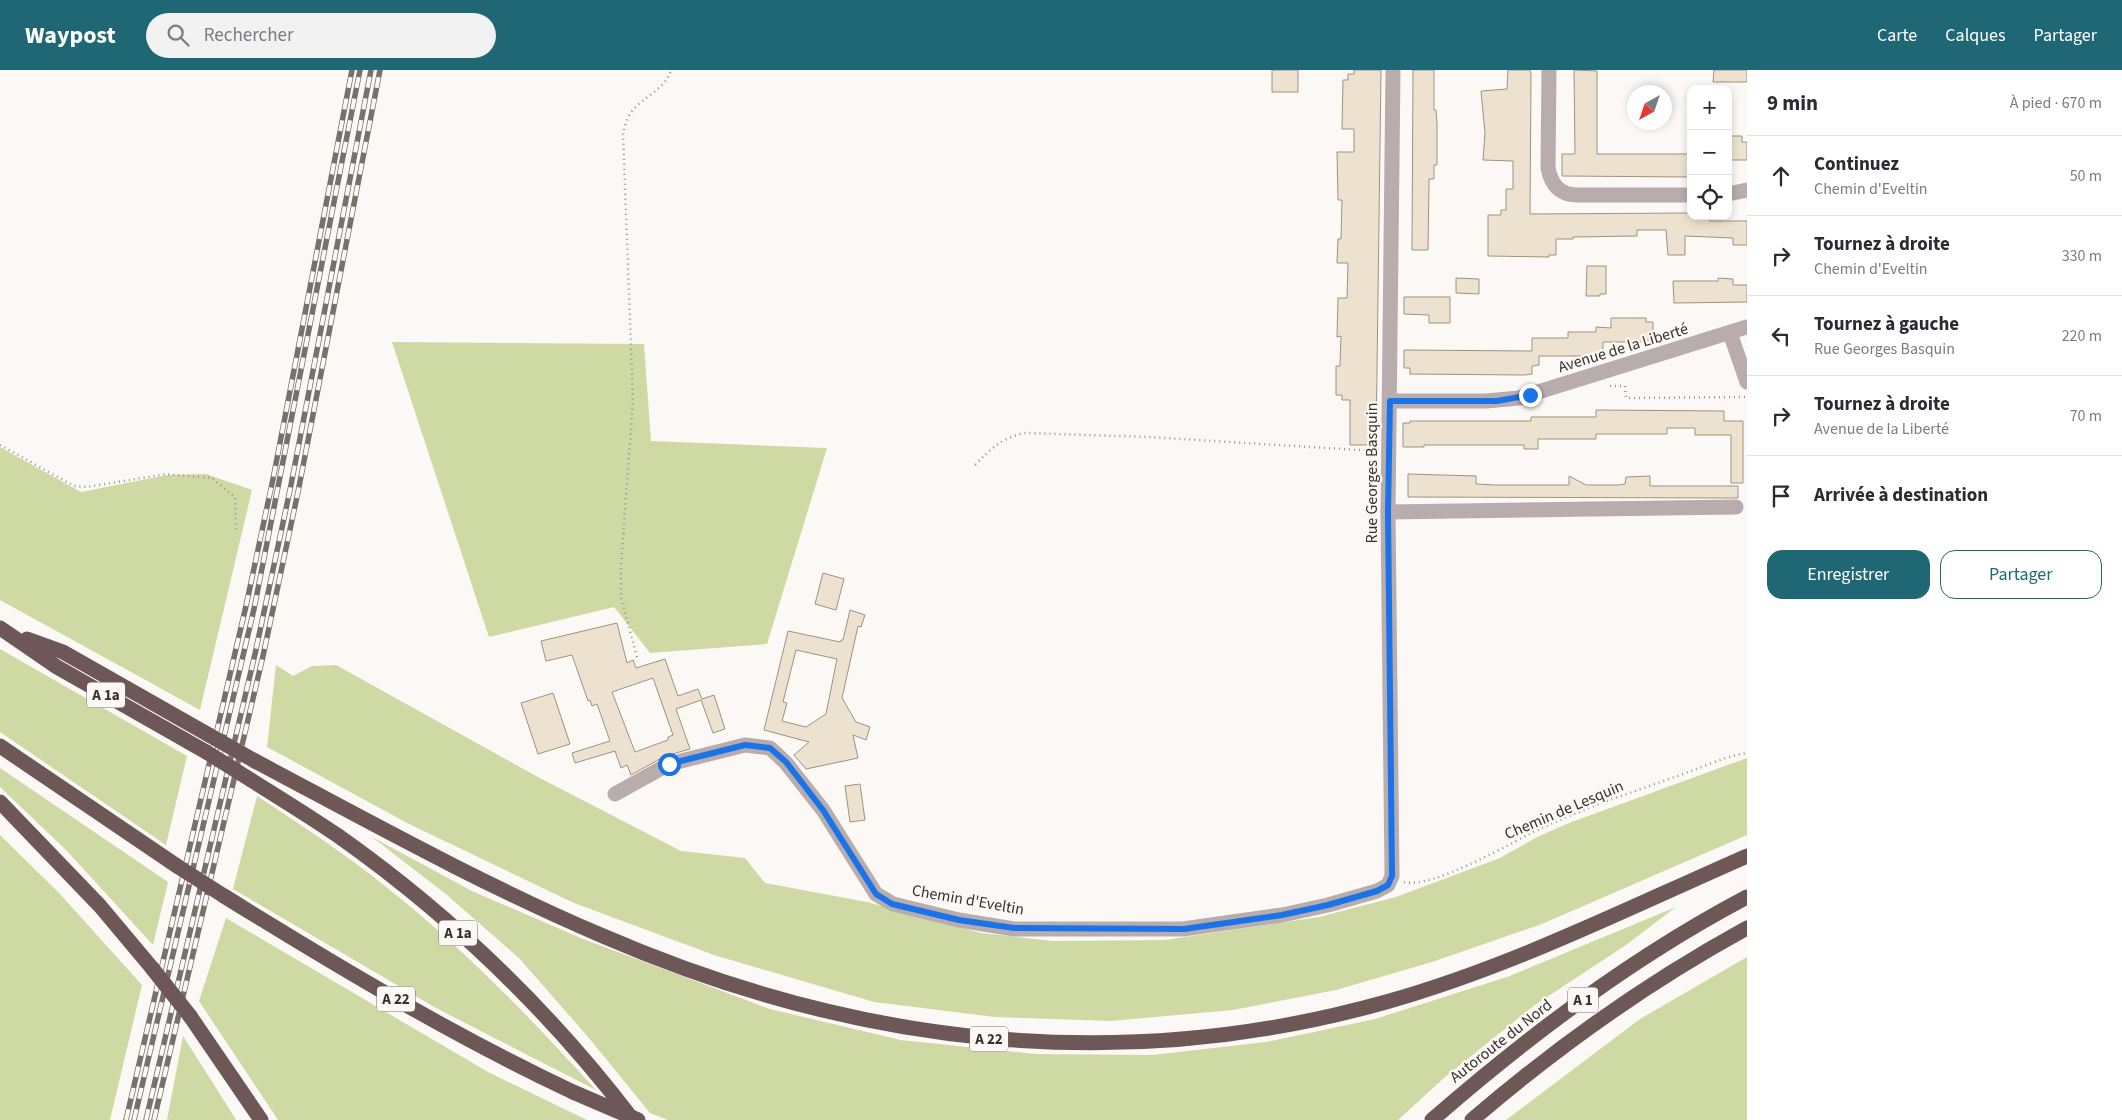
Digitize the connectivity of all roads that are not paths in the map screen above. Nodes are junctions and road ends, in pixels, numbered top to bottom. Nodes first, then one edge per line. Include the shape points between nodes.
1 (1393, 70) edge
2 (1549, 70) edge
3 (1747, 190) edge
4 (1732, 193) edge
5 (1687, 195) edge
6 (1747, 327) edge
7 (1730, 333) junction
8 (1747, 382) edge
9 (1390, 401) junction
10 (1736, 507) dead end
11 (1388, 512) junction
12 (3, 630) edge
13 (0, 746) edge
14 (615, 794) dead end
15 (0, 802) edge
16 (1747, 856) edge
17 (1392, 876) joint
18 (1747, 897) edge
19 (1747, 928) edge
20 (260, 1120) edge
21 (633, 1120) edge
22 (638, 1120) edge
23 (1432, 1120) edge
24 (1472, 1120) edge

1 - 9 street, Rue Georges Basquin
2 - 5 street via 1548,168 1558,189 1576,195
3 - 4 street
6 - 7 street, Avenue de la Liberté
7 - 8 street
7 - 9 street, Avenue de la Liberté via 1508,400
9 - 11 street, Rue Georges Basquin
10 - 11 street
11 - 17 street, Rue Georges Basquin
12 - 16 highway, A 22, bridge via 63,652 255,761 488,884 605,937 769,996 854,1019 995,1040 1095,1043 1218,1036 1353,1010 1434,987 1524,954
12 - 21 highway, A 1a, bridge via 57,667 208,753 362,854 511,980 555,1026
13 - 22 highway, A 22, bridge via 224,896 426,1017 573,1092
14 - 17 street, Chemin d'Eveltin via 669,764 745,745 770,748 786,762 823,810 876,894 892,904 959,920 1014,928 1184,929 1328,905 1377,891 1388,885
15 - 20 highway, bridge via 93,899 152,968 190,1016
18 - 23 highway, Autoroute du Nord / A 1 via 1657,950 1562,1015
19 - 24 highway, A 1 via 1667,975 1583,1032

